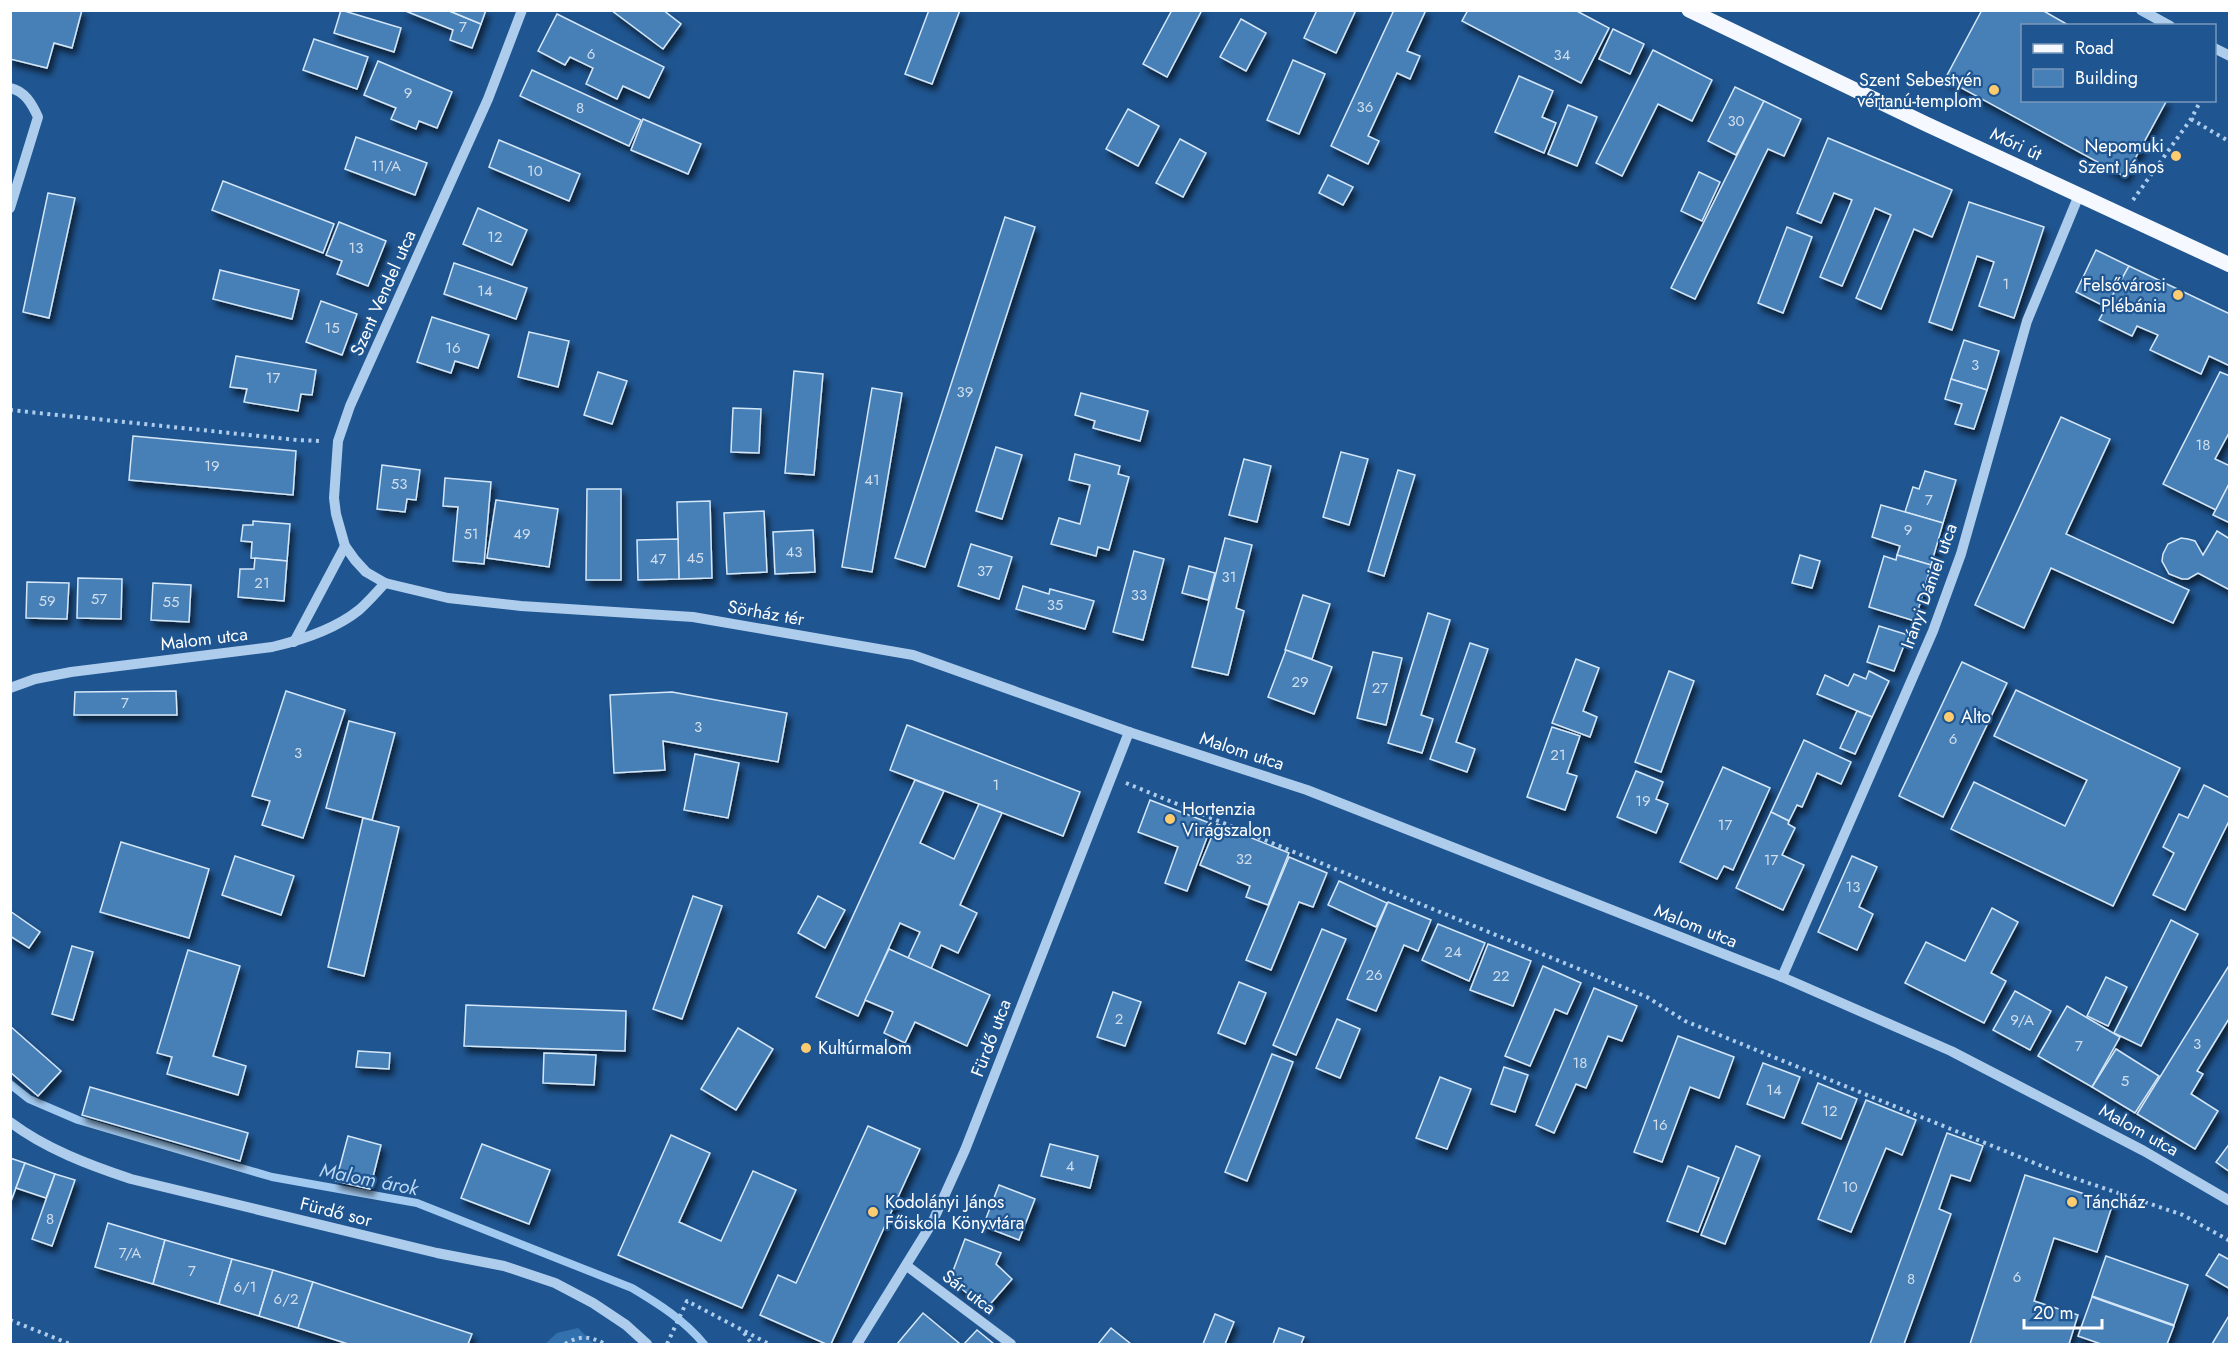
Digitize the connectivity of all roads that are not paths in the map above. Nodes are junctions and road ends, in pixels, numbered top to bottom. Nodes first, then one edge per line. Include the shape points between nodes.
1 (522, 10) edge
2 (1689, 10) edge
3 (2141, 10) edge
4 (2166, 24) edge
5 (10, 88) edge
6 (14, 183) edge
7 (2079, 195) junction
8 (10, 208) edge
9 (2229, 265) edge
10 (345, 546) junction
11 (385, 583) junction
12 (294, 642) junction
13 (10, 688) edge
14 (1129, 732) junction
15 (1782, 977) junction
16 (10, 1122) edge
17 (2229, 1201) edge
18 (907, 1266) junction
19 (647, 1344) edge
20 (857, 1344) edge
21 (1011, 1344) edge

1 - 10 street, Szent Vendel utca via 488,99 338,441 334,498
2 - 7 main road, Móri út
3 - 4 street
5 - 6 street via 32,102 38,117
6 - 8 street
7 - 9 main road, Móri út
7 - 15 street, Irányi Dániel utca via 2027,321 1934,631
10 - 11 street, Szent Vendel utca via 366,572
10 - 12 street
11 - 12 street, Malom utca via 359,610 339,623
11 - 14 street, Sörház tér via 448,598 693,617 913,655
12 - 13 street, Malom utca via 71,672
14 - 15 street, Malom utca via 1307,790
14 - 18 street, Fürdő utca via 965,1150
15 - 17 street, Malom utca via 1971,1061 2144,1150
16 - 19 street, Fürdő sor via 88,1165 131,1179 504,1266 555,1283 626,1325
18 - 20 street, Fürdő utca
18 - 21 street, Sár utca

